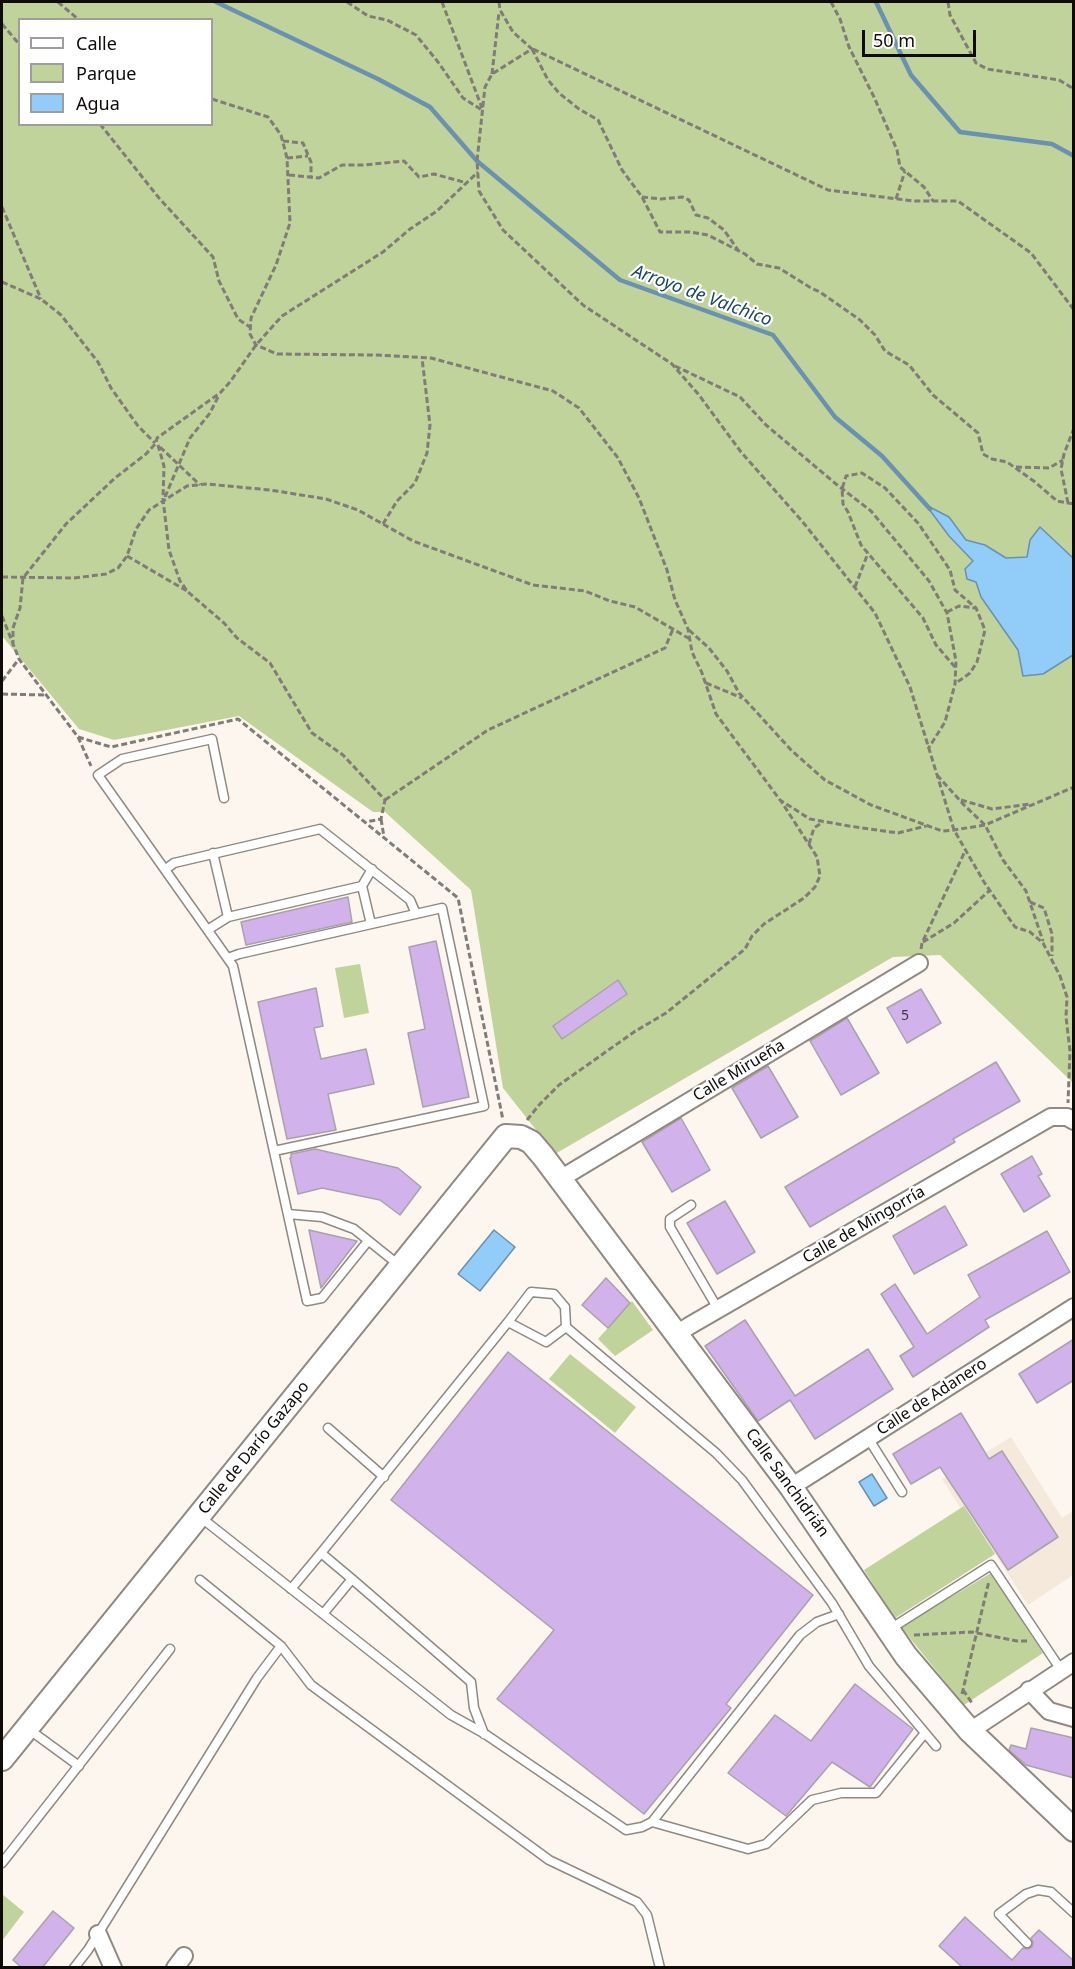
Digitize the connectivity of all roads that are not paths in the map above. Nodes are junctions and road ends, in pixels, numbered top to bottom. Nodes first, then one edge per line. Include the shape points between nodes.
1 (224, 798) dead end
2 (213, 853) junction
3 (165, 869) junction
4 (372, 869) junction
5 (362, 886) junction
6 (416, 914) junction
7 (228, 917) junction
8 (371, 924) junction
9 (209, 929) junction
10 (228, 958) junction
11 (919, 963) dead end
12 (1064, 1118) edge
13 (506, 1136) joint
14 (274, 1151) junction
15 (560, 1179) junction
16 (691, 1204) dead end
17 (288, 1214) junction
18 (368, 1240) junction
19 (401, 1266) junction
20 (1074, 1307) edge
21 (718, 1309) junction
22 (508, 1322) junction
23 (566, 1327) junction
24 (677, 1334) junction
25 (328, 1428) dead end
26 (868, 1438) junction
27 (384, 1477) junction
28 (791, 1487) junction
29 (902, 1492) dead end
30 (198, 1516) junction
31 (321, 1553) junction
32 (352, 1579) junction
33 (200, 1580) dead end
34 (291, 1589) junction
35 (323, 1614) junction
36 (839, 1614) junction
37 (890, 1634) junction
38 (281, 1646) junction
39 (170, 1649) dead end
40 (1067, 1666) edge
41 (1029, 1690) junction
42 (1074, 1718) edge
43 (27, 1728) junction
44 (970, 1731) junction
45 (925, 1733) junction
46 (485, 1734) junction
47 (936, 1746) dead end
48 (2, 1759) edge
49 (79, 1766) junction
50 (652, 1822) junction
51 (1074, 1830) edge
52 (2, 1863) edge
53 (1074, 1913) edge
54 (98, 1934) junction
55 (1027, 1943) dead end
56 (74, 1968) edge
57 (113, 1968) edge
58 (660, 1968) edge

1 - 3 lane via 212,739 122,759 98,775
2 - 3 lane via 174,862
2 - 4 lane via 320,829
2 - 7 lane
3 - 9 lane
4 - 5 lane
4 - 6 lane via 410,900
5 - 7 lane
5 - 8 lane
6 - 8 lane
6 - 14 lane via 442,908 484,1106
7 - 9 lane
8 - 10 lane
9 - 10 lane
10 - 14 lane via 234,966
11 - 15 street, Calle Mirueña
12 - 21 street, Calle de Mingorría
13 - 15 street, Calle Sanchidrián via 531,1142
13 - 19 street, Calle de Darío Gazapo
14 - 17 lane
15 - 24 street, Calle Sanchidrián
16 - 21 lane via 670,1220 670,1227
17 - 18 lane via 322,1216 354,1229
17 - 18 lane via 307,1301 322,1298
18 - 19 lane
19 - 30 street, Calle de Darío Gazapo
20 - 26 street, Calle de Adanero
21 - 24 street, Calle de Mingorría
22 - 23 lane via 546,1342
22 - 23 lane via 531,1292 554,1294 565,1307
22 - 27 lane
23 - 36 lane via 716,1453 742,1480
24 - 28 street, Calle Sanchidrián
25 - 27 lane
26 - 28 street, Calle de Adanero
26 - 29 lane
27 - 31 lane
28 - 37 street, Calle Sanchidrián
30 - 34 lane
30 - 43 street, Calle de Darío Gazapo
31 - 32 lane
31 - 34 lane
32 - 35 lane
32 - 46 lane via 471,1682 474,1708
33 - 38 lane
34 - 35 lane
35 - 46 lane via 451,1715
36 - 45 lane via 869,1666
36 - 50 lane via 817,1622 800,1635
37 - 40 lane via 991,1565 1043,1644
37 - 44 street, Calle Sanchidrián
38 - 54 lane via 257,1678
38 - 58 lane via 311,1685 549,1860 637,1902 647,1915
39 - 49 lane
40 - 41 street
41 - 42 street via 1049,1712
41 - 44 street
43 - 48 street, Calle de Darío Gazapo
43 - 49 lane
44 - 51 street, Calle Sanchidrián
45 - 47 lane
45 - 50 lane via 876,1793 841,1793 812,1800 766,1844 748,1849
46 - 50 lane via 626,1830
49 - 52 lane
53 - 55 lane via 1051,1892 1038,1890 1026,1894 999,1914
54 - 56 lane
54 - 57 street

